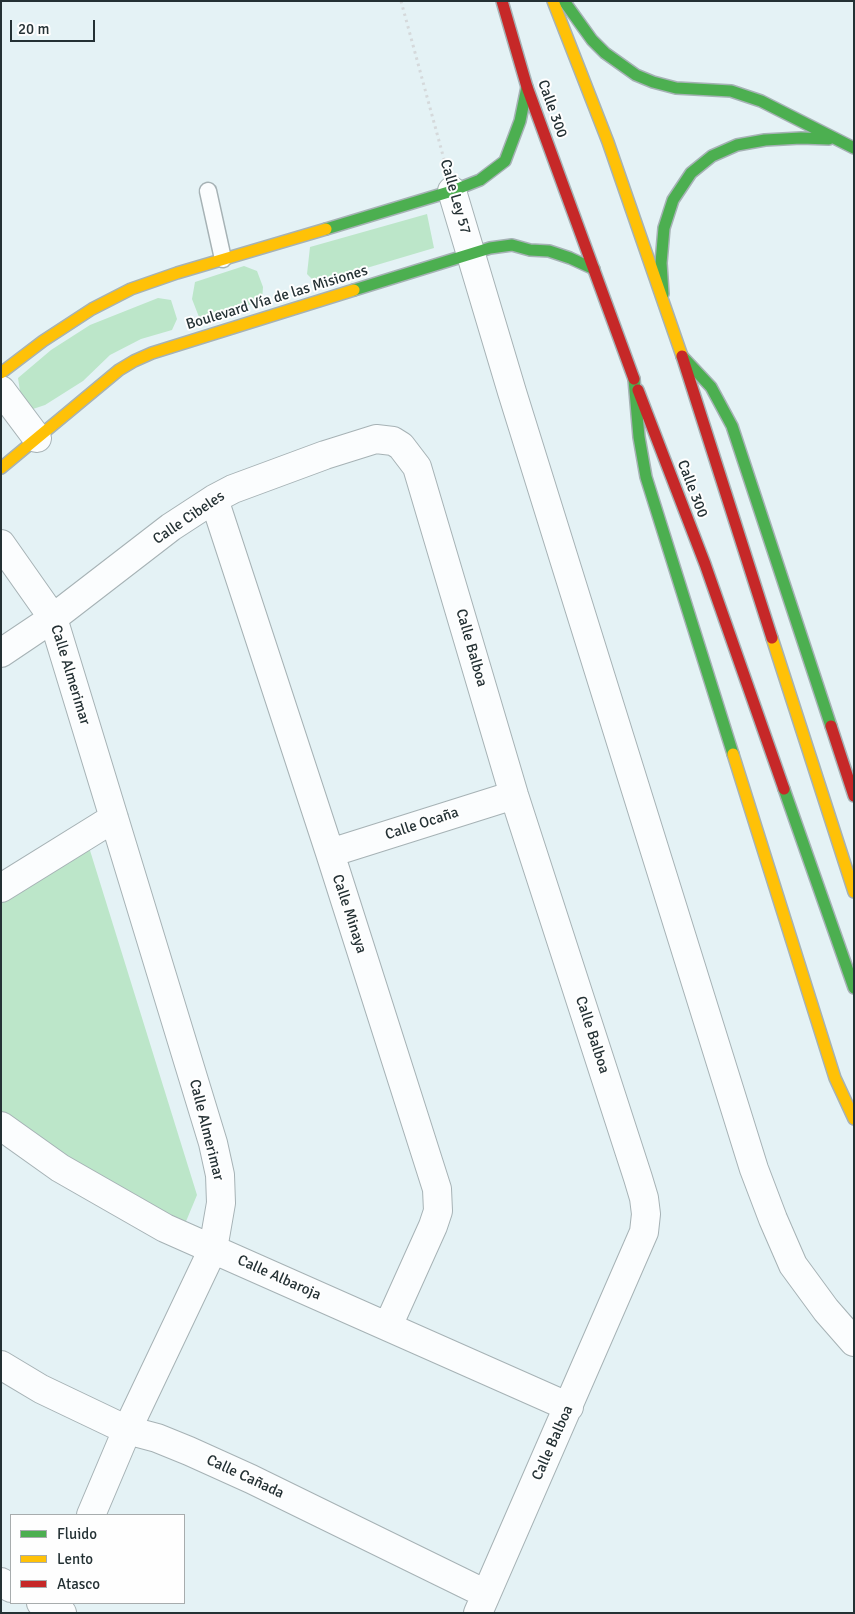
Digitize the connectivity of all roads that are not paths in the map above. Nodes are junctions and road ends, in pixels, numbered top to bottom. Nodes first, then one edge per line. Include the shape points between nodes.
1 (502, 1) edge
2 (553, 1) edge
3 (564, 1) edge
4 (527, 87) junction
5 (835, 139) junction
6 (854, 148) edge
7 (208, 191) dead end
8 (452, 191) junction
9 (471, 253) junction
10 (223, 259) junction
11 (594, 269) junction
12 (664, 300) junction
13 (682, 356) junction
14 (1, 373) edge
15 (634, 379) junction
16 (1, 390) edge
17 (37, 438) junction
18 (401, 446) joint
19 (1, 468) edge
20 (214, 498) junction
21 (1, 544) edge
22 (53, 618) junction
23 (1, 653) edge
24 (514, 795) junction
25 (854, 796) edge
26 (114, 818) junction
27 (330, 853) junction
28 (1, 888) edge
29 (854, 892) edge
30 (854, 988) edge
31 (854, 1120) edge
32 (1, 1126) edge
33 (213, 1249) junction
34 (388, 1326) junction
35 (854, 1342) edge
36 (1, 1365) edge
37 (569, 1408) junction
38 (126, 1430) junction
39 (91, 1514) edge
40 (482, 1603) edge

1 - 4 main road, Calle 300
2 - 12 main road, Calle 300
3 - 5 main road via 604,53 636,75 676,88 731,91 761,101
4 - 8 main road via 520,122 505,161 480,180
4 - 11 main road, Calle 300
5 - 6 main road
5 - 12 main road via 792,138 737,145 712,156 691,173 673,200 664,228 661,263
7 - 10 lane
8 - 9 street, Calle Ley 57
8 - 10 main road
9 - 11 main road, Boulevard Vía de las Misiones via 512,245 549,251
9 - 17 main road, Boulevard Vía de las Misiones via 152,352 119,370
9 - 35 street, Calle Ley 57 via 758,1177 793,1265
10 - 14 main road via 131,289 92,309
11 - 15 main road, Calle 300
12 - 13 main road, Calle 300
13 - 25 main road via 711,387 732,426
13 - 29 main road, Calle 300
15 - 30 main road, Calle 300 via 705,564
15 - 31 main road via 646,477 835,1078
16 - 17 street
17 - 19 main road, Boulevard Vía de las Misiones
18 - 20 street, Calle Cibeles via 393,441 376,439 288,468
18 - 24 street, Calle Balboa via 417,467 422,482
20 - 22 street, Calle Cibeles
20 - 27 street, Calle Minaya
21 - 22 street, Calle Almerimar
22 - 23 street, Calle Cibeles
22 - 26 street, Calle Almerimar
24 - 27 street, Calle Ocaña
24 - 37 street, Calle Balboa via 638,1178 646,1214 644,1232
26 - 28 street
26 - 33 street, Calle Almerimar via 220,1175 221,1203
27 - 34 street, Calle Minaya via 437,1190 438,1211 433,1226
32 - 33 street, Calle Albaroja via 60,1168 114,1200
33 - 34 street, Calle Albaroja
33 - 38 street, Calle Almerimar
34 - 37 street, Calle Albaroja
36 - 38 street, Calle Cañada via 41,1389
37 - 40 street, Calle Balboa
38 - 39 street, Calle Almerimar
38 - 40 street, Calle Cañada via 157,1438 225,1467

